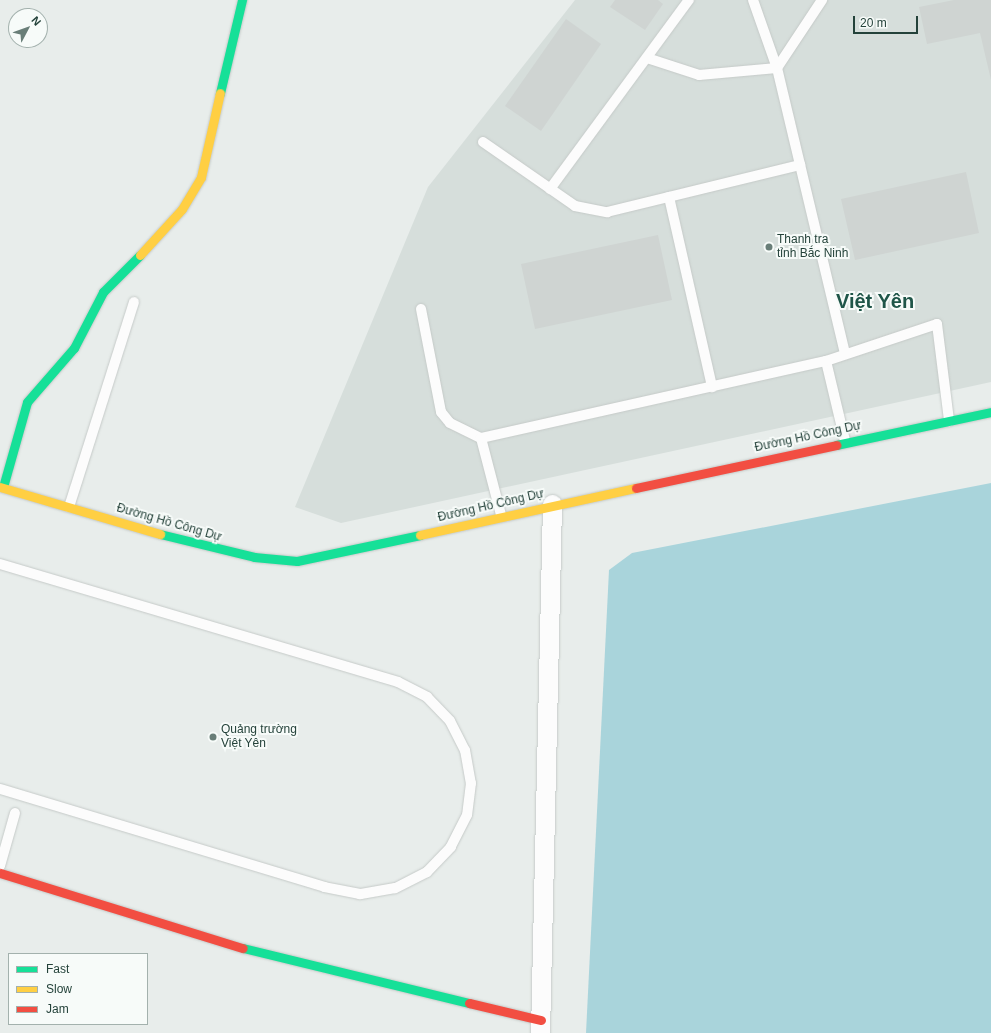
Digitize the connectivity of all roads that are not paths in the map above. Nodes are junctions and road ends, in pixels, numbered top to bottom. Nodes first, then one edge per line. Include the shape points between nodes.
1 (242, 0) edge
2 (689, 0) edge
3 (753, 0) edge
4 (822, 0) edge
5 (647, 58) junction
6 (777, 68) junction
7 (483, 142) dead end
8 (800, 165) junction
9 (550, 189) junction
10 (669, 197) junction
11 (134, 302) dead end
12 (421, 309) dead end
13 (845, 354) junction
14 (826, 361) junction
15 (712, 386) junction
16 (991, 412) edge
17 (949, 420) junction
18 (481, 438) junction
19 (845, 441) junction
20 (2, 487) edge
21 (552, 504) junction
22 (69, 507) junction
23 (501, 515) junction
24 (0, 564) edge
25 (0, 789) edge
26 (15, 813) dead end
27 (0, 866) edge
28 (0, 873) edge
29 (540, 1026) edge

1 - 20 street via 201,177 182,209 155,241 103,292 74,348 27,402
2 - 5 lane
3 - 6 lane
4 - 6 lane
5 - 6 lane via 699,75
5 - 9 lane
6 - 8 lane
7 - 9 lane
8 - 10 lane
8 - 13 lane
9 - 10 lane via 575,206 607,212
10 - 15 lane
11 - 22 lane
12 - 18 lane via 441,412 450,423
13 - 14 lane
13 - 17 lane via 937,324
14 - 15 lane
14 - 19 lane
15 - 18 lane
16 - 17 street, Đường Hồ Công Dự
17 - 19 street, Đường Hồ Công Dự
18 - 23 lane
19 - 21 street, Đường Hồ Công Dự
20 - 22 street, Đường Hồ Công Dự
21 - 23 street, Đường Hồ Công Dự
21 - 29 street
22 - 23 street, Đường Hồ Công Dự via 209,548 254,557 297,561
24 - 25 lane via 398,682 427,698 450,721 465,750 471,782 467,815 451,847 427,872 395,888 360,894 325,887
26 - 27 lane
28 - 29 street via 237,947

